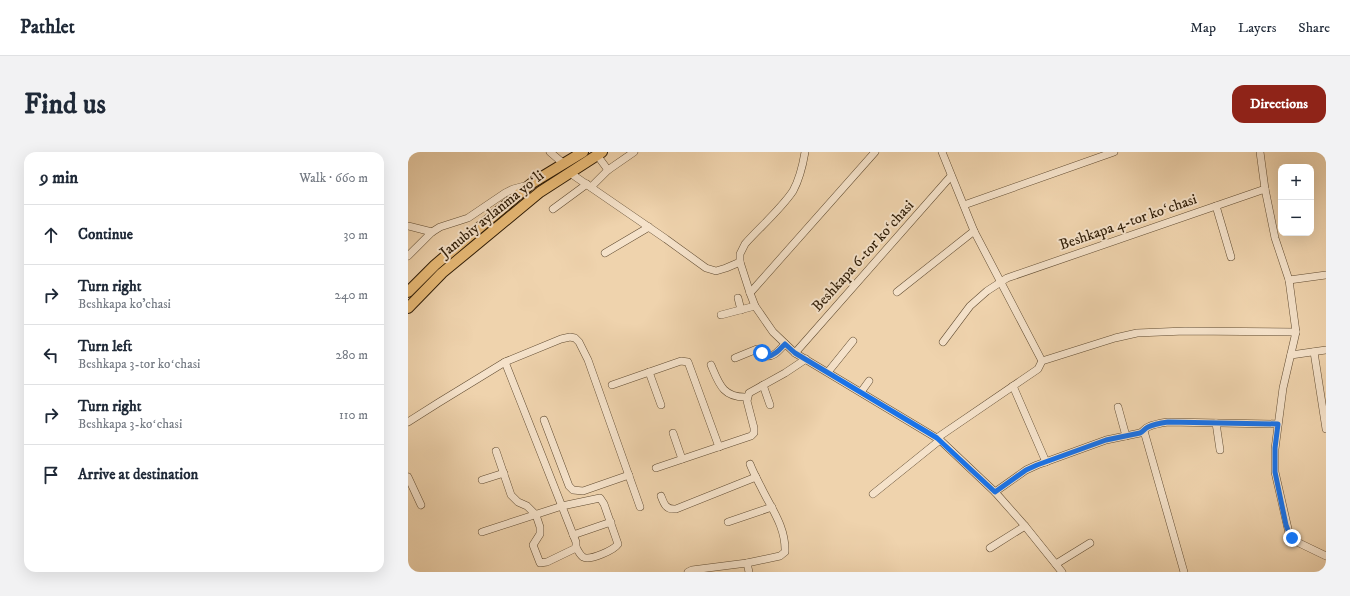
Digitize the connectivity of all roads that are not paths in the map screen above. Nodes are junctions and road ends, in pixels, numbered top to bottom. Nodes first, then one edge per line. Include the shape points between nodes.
1 (550, 152) edge
2 (583, 152) edge
3 (634, 152) edge
4 (805, 152) edge
5 (875, 152) edge
6 (942, 152) edge
7 (1114, 152) edge
8 (1260, 152) edge
9 (600, 154) edge
10 (564, 164) junction
11 (608, 170) junction
12 (570, 173) junction
13 (951, 176) junction
14 (532, 183) junction
15 (589, 186) junction
16 (1265, 189) junction
17 (964, 205) junction
18 (1216, 206) junction
19 (553, 209) dead end
20 (408, 226) edge
21 (649, 227) junction
22 (974, 231) junction
23 (432, 232) junction
24 (605, 253) dead end
25 (408, 256) edge
26 (1231, 257) dead end
27 (740, 262) junction
28 (1326, 275) edge
29 (1289, 280) junction
30 (1001, 283) junction
31 (408, 292) edge
32 (897, 292) dead end
33 (750, 293) junction
34 (738, 298) dead end
35 (755, 306) junction
36 (408, 308) edge
37 (741, 310) junction
38 (721, 315) dead end
39 (1296, 332) junction
40 (853, 341) dead end
41 (943, 342) dead end
42 (785, 344) junction
43 (1326, 350) edge
44 (1314, 352) junction
45 (795, 353) junction
46 (1291, 355) junction
47 (735, 358) dead end
48 (806, 359) junction
49 (1042, 361) junction
50 (505, 362) junction
51 (711, 365) dead end
52 (649, 372) junction
53 (828, 372) junction
54 (869, 382) dead end
55 (763, 384) junction
56 (612, 385) dead end
57 (1013, 386) junction
58 (862, 392) junction
59 (747, 397) junction
60 (770, 404) dead end
61 (661, 405) dead end
62 (1118, 407) dead end
63 (544, 420) dead end
64 (408, 422) edge
65 (1216, 423) junction
66 (1278, 424) junction
67 (1326, 429) edge
68 (1144, 431) junction
69 (673, 432) dead end
70 (1126, 436) junction
71 (939, 439) junction
72 (719, 447) junction
73 (1220, 450) dead end
74 (496, 451) dead end
75 (682, 459) junction
76 (1046, 462) junction
77 (750, 464) dead end
78 (656, 468) dead end
79 (504, 473) junction
80 (629, 475) junction
81 (408, 477) edge
82 (756, 477) junction
83 (482, 480) dead end
84 (995, 492) junction
85 (872, 494) dead end
86 (661, 496) dead end
87 (422, 505) dead end
88 (562, 506) junction
89 (640, 507) dead end
90 (772, 507) junction
91 (536, 515) junction
92 (611, 522) junction
93 (728, 522) dead end
94 (1025, 526) junction
95 (482, 532) dead end
96 (573, 535) junction
97 (1090, 543) dead end
98 (576, 547) junction
99 (990, 548) dead end
100 (1326, 556) edge
101 (747, 563) junction
102 (1056, 564) junction
103 (688, 572) edge
104 (749, 572) edge
105 (1062, 572) edge
106 (1184, 572) edge

1 - 10 street
2 - 10 highway, Janubiy aylanma yoʻli
3 - 11 street
4 - 27 street via 794,189 745,244 740,254
5 - 33 street
6 - 13 street
7 - 17 street
8 - 16 street
9 - 11 street
9 - 12 highway, Janubiy aylanma yoʻli
10 - 14 highway, Janubiy aylanma yoʻli
11 - 15 street
12 - 15 street
12 - 36 highway, Janubiy aylanma yoʻli via 540,192 442,273
13 - 17 street
13 - 45 street, Beshkapa 6-tor koʻchasi
14 - 23 street via 513,189 468,218
14 - 31 highway, Janubiy aylanma yoʻli via 435,265
15 - 19 street
15 - 21 street
16 - 18 street, Beshkapa 4-tor koʻchasi
16 - 29 street via 1275,238
17 - 22 street
18 - 26 street
18 - 30 street, Beshkapa 4-tor koʻchasi via 1007,278
20 - 23 street
21 - 24 street
21 - 27 street via 706,268 716,271
22 - 30 street
22 - 32 street
23 - 25 street
27 - 33 street
28 - 29 street
29 - 39 street
30 - 41 street, Beshkapa 4-tor koʻchasi via 970,306
30 - 49 street
33 - 35 street
34 - 37 street
35 - 37 street
35 - 42 street via 772,332
37 - 38 street
39 - 46 street
39 - 49 street via 1137,333
40 - 53 street
42 - 45 street
42 - 47 street via 772,356 764,356 761,350 757,349
43 - 44 street
44 - 46 street
44 - 67 street
45 - 48 street
46 - 66 street
48 - 53 street
48 - 55 street
49 - 57 street via 1038,369
50 - 64 street
50 - 80 street via 561,339 570,337 580,342
50 - 88 street
51 - 59 street via 722,388 730,394
52 - 56 street
52 - 61 street
52 - 72 street via 682,361 688,362
53 - 58 street
54 - 58 street
55 - 59 street via 752,390
55 - 60 street
57 - 71 street
57 - 76 street
58 - 71 street
59 - 72 street via 754,433
62 - 70 street
63 - 80 street via 569,486 573,490 583,491
65 - 66 street
65 - 68 street via 1168,422 1148,427
65 - 73 street
66 - 100 street via 1275,472 1289,533 1297,542
68 - 70 street
68 - 106 street
69 - 75 street
70 - 76 street via 1106,440
71 - 84 street
71 - 85 street
72 - 75 street
74 - 79 street
75 - 78 street
76 - 84 street via 1026,470
77 - 82 street
79 - 83 street
79 - 91 street via 514,499
80 - 89 street
81 - 87 street
82 - 86 street via 676,509 665,505
82 - 90 street
84 - 94 street
88 - 91 street
88 - 92 street via 600,498
88 - 96 street
90 - 93 street
90 - 101 street via 782,529 784,552 780,556
91 - 95 street
91 - 98 street via 540,534 534,545 540,563
92 - 96 street
92 - 98 street via 618,541 616,548 586,558 581,556
94 - 99 street
94 - 102 street
96 - 98 street
97 - 102 street
101 - 103 street
101 - 104 street
102 - 105 street

